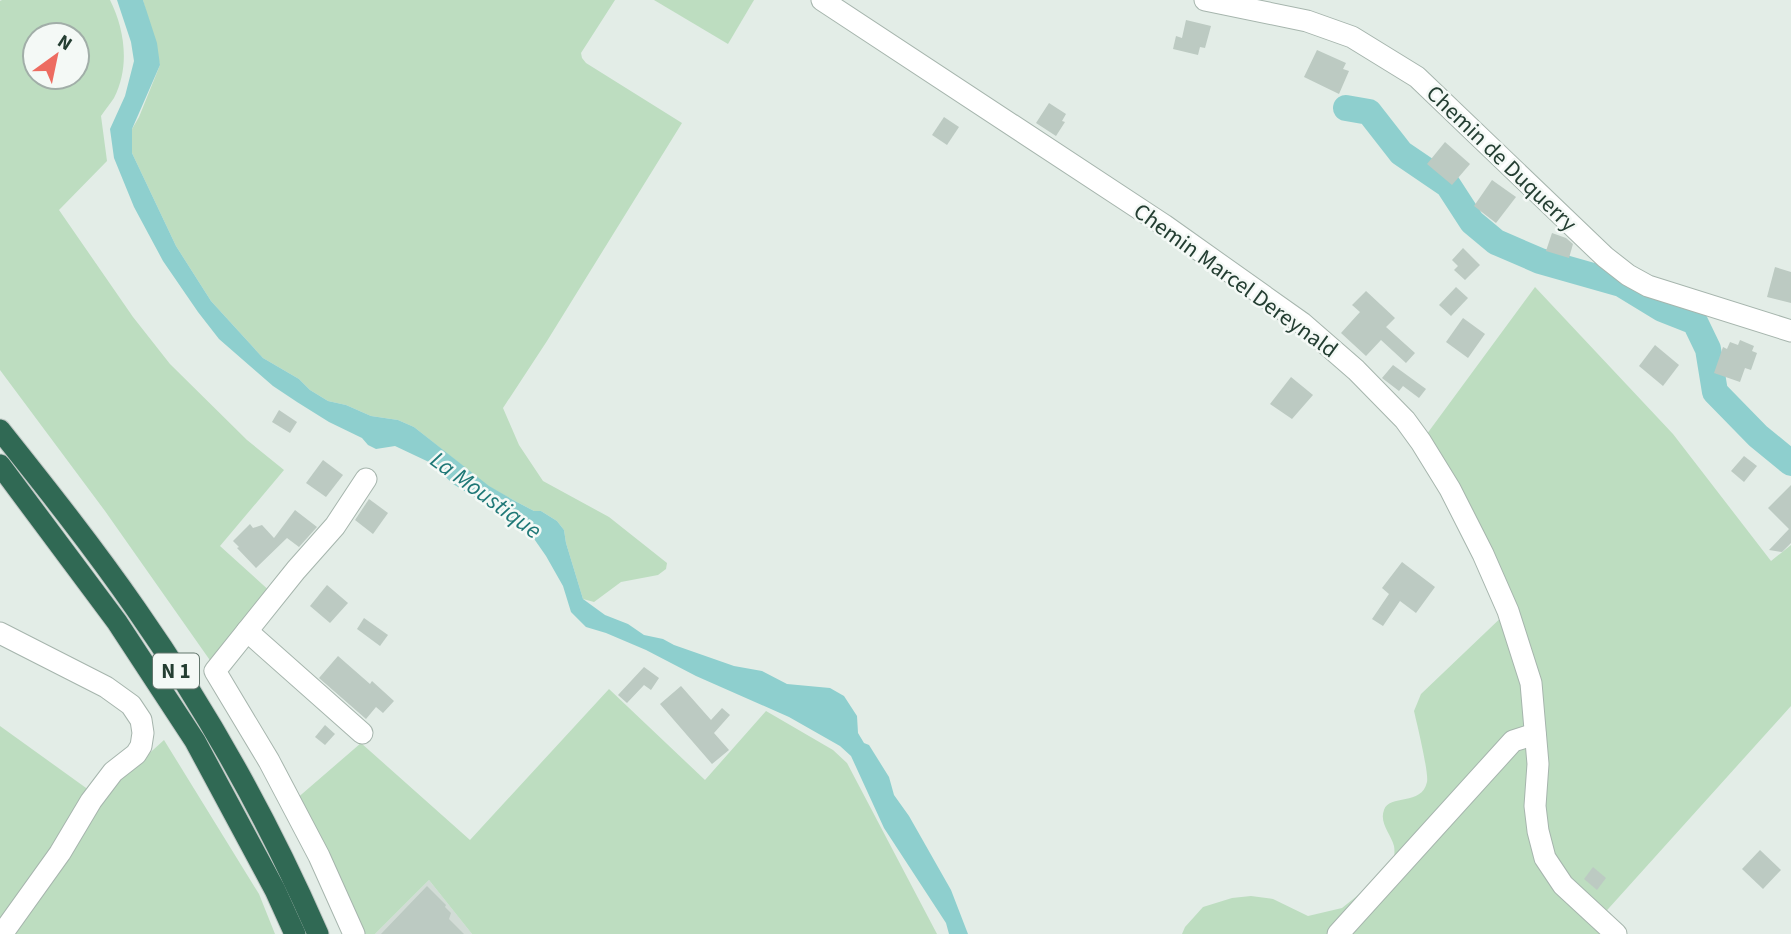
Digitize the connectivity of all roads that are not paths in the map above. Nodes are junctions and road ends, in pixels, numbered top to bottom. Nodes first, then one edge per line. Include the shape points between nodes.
1 (822, 0) edge
2 (1209, 1) edge
3 (1791, 331) edge
4 (0, 430) edge
5 (0, 465) edge
6 (366, 479) dead end
7 (247, 631) junction
8 (0, 634) edge
9 (362, 733) dead end
10 (1535, 734) junction
11 (2, 934) edge
12 (295, 934) edge
13 (318, 934) edge
14 (354, 934) edge
15 (1338, 934) edge
16 (1616, 934) edge

1 - 10 street, Chemin Marcel Dereynald via 1164,225 1302,323 1356,370 1421,442 1473,534 1508,611 1531,683
2 - 3 street, Chemin de Duquerry via 1307,21 1352,37 1417,77 1628,275 1648,286
4 - 13 highway, N 1 via 137,610 218,736 295,880
5 - 12 highway, N 1 via 117,622 195,741
6 - 7 street via 335,526
7 - 9 street
7 - 14 street via 215,671 319,856
8 - 11 street via 106,687 131,705 143,733 136,754 113,772 91,801
10 - 15 street via 1513,741
10 - 16 street, Chemin Marcel Dereynald via 1535,806 1545,858 1563,885

